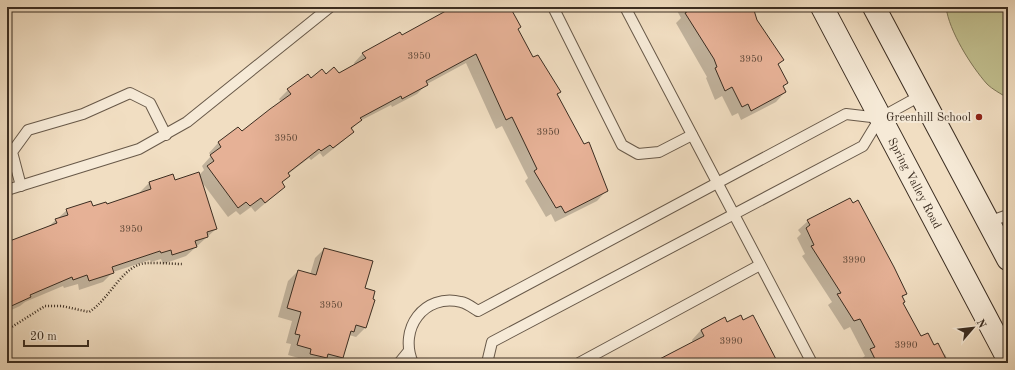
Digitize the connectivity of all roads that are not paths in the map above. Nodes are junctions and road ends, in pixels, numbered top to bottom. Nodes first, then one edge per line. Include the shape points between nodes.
1 (330, 7) edge
2 (553, 7) edge
3 (625, 7) edge
4 (822, 7) edge
5 (874, 7) edge
6 (920, 96) junction
7 (880, 118) junction
8 (692, 134) junction
9 (166, 135) junction
10 (718, 182) junction
11 (21, 186) junction
12 (7, 190) edge
13 (734, 215) junction
14 (998, 218) edge
15 (1008, 259) edge
16 (760, 265) junction
17 (408, 352) junction
18 (1008, 359) edge
19 (399, 363) edge
20 (413, 363) edge
21 (486, 363) edge
22 (579, 363) edge
23 (812, 363) edge

1 - 9 lane via 187,122
2 - 8 lane via 622,145 638,154 659,152
3 - 8 lane
4 - 7 main road, Spring Valley Road
5 - 6 main road
6 - 7 lane
6 - 14 main road
7 - 10 lane via 846,114
7 - 13 lane via 864,146
7 - 18 main road, Spring Valley Road
8 - 10 lane
9 - 11 lane via 139,149
9 - 11 lane via 150,103 130,93 83,114 28,130 12,152
10 - 13 lane
10 - 17 lane via 478,311 462,302 445,300 428,306 415,318 408,334
11 - 12 lane
13 - 16 lane
13 - 21 lane via 492,342
14 - 15 main road
16 - 22 lane
16 - 23 lane
17 - 19 lane
17 - 20 lane

